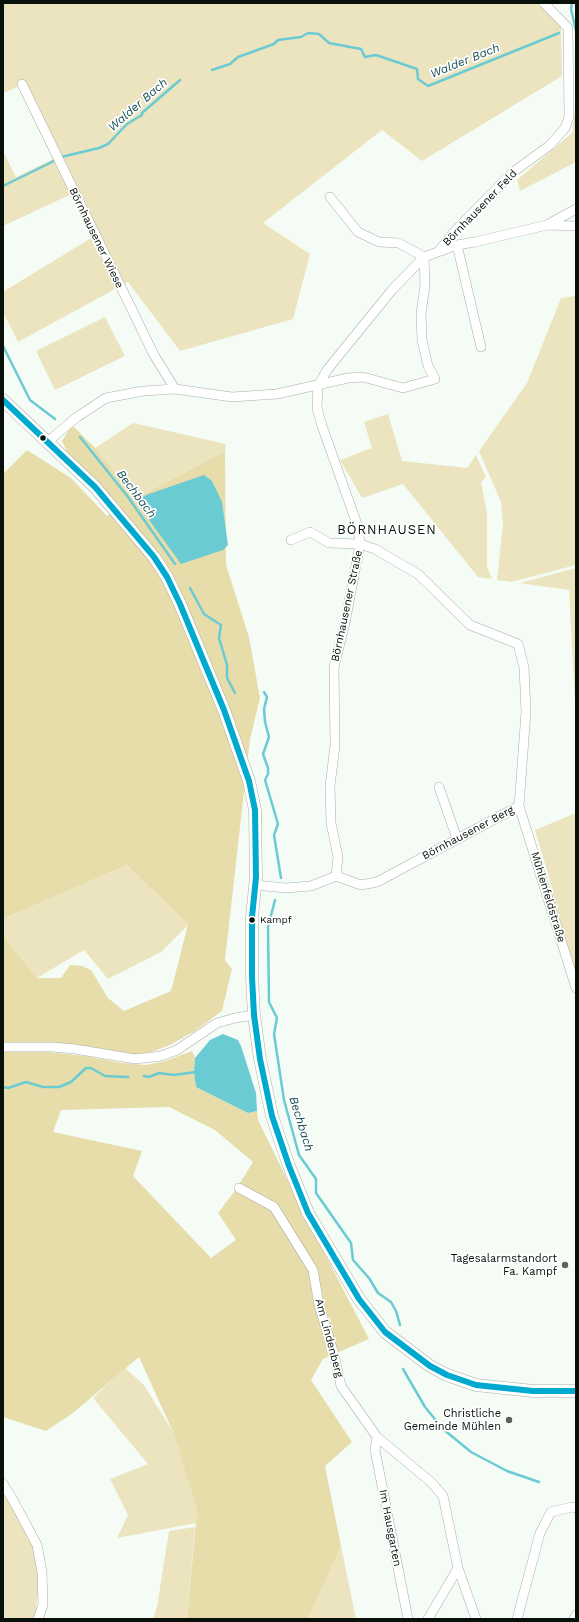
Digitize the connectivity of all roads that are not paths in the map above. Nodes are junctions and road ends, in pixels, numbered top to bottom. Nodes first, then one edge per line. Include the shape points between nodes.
1 (544, 3) edge
2 (22, 84) dead end
3 (330, 197) dead end
4 (576, 210) edge
5 (547, 225) junction
6 (576, 226) edge
7 (457, 245) junction
8 (439, 251) junction
9 (424, 257) junction
10 (481, 347) dead end
11 (318, 386) junction
12 (176, 389) junction
13 (3, 400) edge
14 (46, 443) junction
15 (291, 540) dead end
16 (360, 544) junction
17 (439, 787) dead end
18 (519, 806) junction
19 (457, 838) junction
20 (336, 876) junction
21 (255, 881) junction
22 (576, 988) edge
23 (254, 1015) junction
24 (3, 1048) edge
25 (239, 1188) dead end
26 (576, 1391) edge
27 (377, 1437) junction
28 (3, 1484) edge
29 (576, 1508) edge
30 (458, 1568) junction
31 (576, 1615) edge
32 (38, 1619) edge
33 (408, 1619) edge
34 (428, 1619) edge
35 (476, 1619) edge
36 (517, 1619) edge
37 (574, 1619) edge

1 - 8 street, Börnhausener Feld via 568,28 569,117 565,128 550,145 512,173 453,232
2 - 12 street, Börnhausener Wiese via 154,355
3 - 9 street via 358,232 379,242 399,243
4 - 5 street
5 - 6 street
5 - 7 street, Börnhausener Straße
7 - 8 street, Börnhausener Straße
7 - 10 street
8 - 9 street, Börnhausener Straße
9 - 11 street, Börnhausener Straße via 387,296 327,370
9 - 11 street via 422,340 428,366 435,379 403,388 363,378 348,378
11 - 12 street via 277,394 232,397
11 - 16 street, Börnhausener Straße via 317,408 358,527
12 - 14 street via 143,391 106,398 77,417
13 - 14 main road
14 - 21 main road via 95,487 154,557 167,577 224,710 249,781 255,810
15 - 16 street via 310,532 330,543
16 - 18 street, Börnhausener Berg via 375,549 418,574 470,625 518,644 524,667 526,712
16 - 20 street, Börnhausener Straße via 334,667 335,745 330,786 331,823 338,857
17 - 19 street
18 - 19 street, Börnhausener Berg
18 - 22 street, Mühlenfeldstraße
19 - 20 street, Börnhausener Berg via 377,882 361,885
20 - 21 street via 311,886 286,888
21 - 23 main road via 251,943
23 - 24 street via 217,1023 176,1050 161,1056 135,1059 60,1048
23 - 26 main road via 272,1116 289,1166 312,1219 359,1299 385,1332 430,1366 476,1385 533,1391
25 - 27 street, Am Lindenberg via 274,1207 313,1270 319,1305 341,1386
27 - 30 street, Am Lindenberg via 432,1483 443,1496
27 - 33 street, Im Hausgarten via 375,1450
28 - 32 street via 37,1545 42,1572 43,1605
29 - 36 street via 552,1512 540,1533
30 - 34 street
30 - 35 street, Am Lindenberg
31 - 37 street

